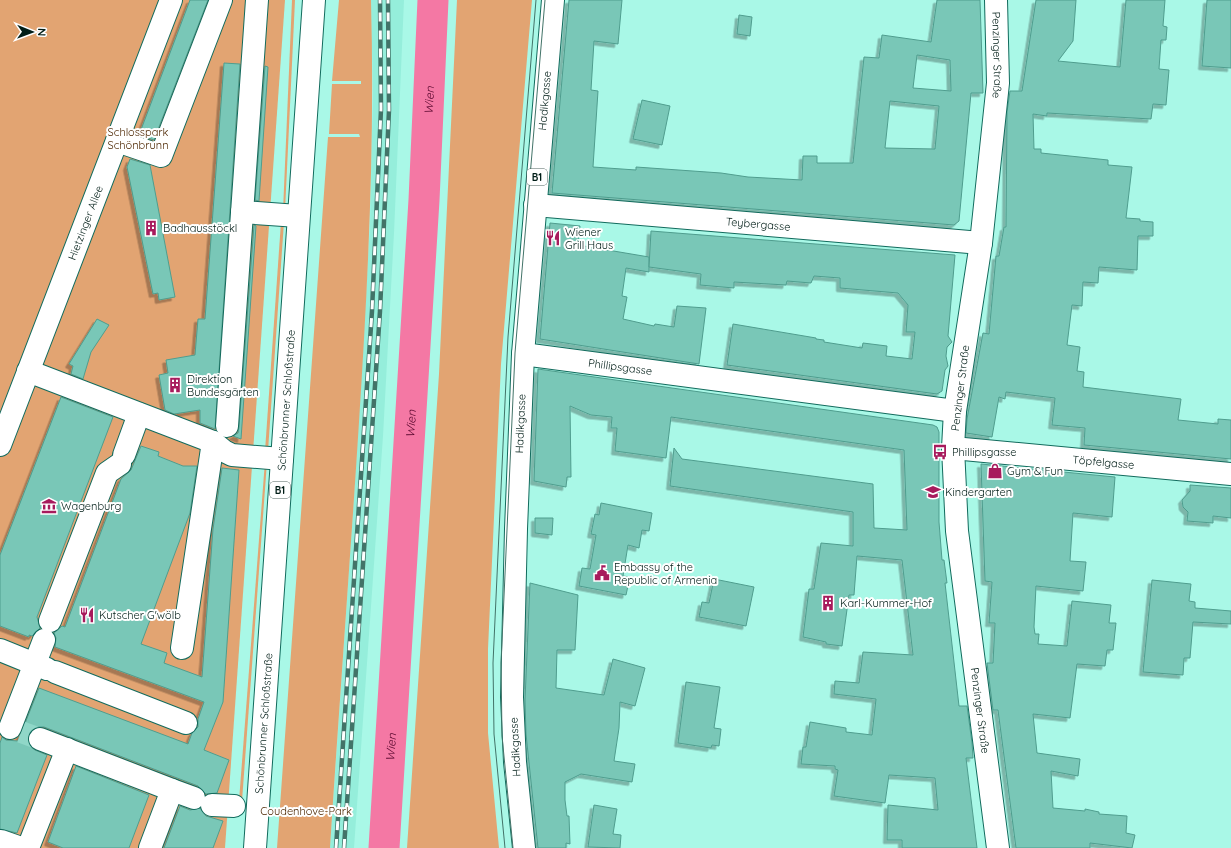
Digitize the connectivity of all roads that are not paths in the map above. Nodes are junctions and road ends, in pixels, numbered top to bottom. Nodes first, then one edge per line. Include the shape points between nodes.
1 (171, 0) edge
2 (221, 0) edge
3 (257, 0) edge
4 (314, 0) edge
5 (553, 0) edge
6 (996, 0) edge
7 (117, 141) junction
8 (535, 205) junction
9 (242, 212) junction
10 (298, 216) junction
11 (980, 243) junction
12 (524, 354) junction
13 (28, 371) junction
14 (955, 412) junction
15 (138, 414) junction
16 (227, 426) dead end
17 (213, 442) junction
18 (0, 445) edge
19 (953, 448) junction
20 (282, 459) junction
21 (1231, 474) edge
22 (182, 648) dead end
23 (0, 650) edge
24 (46, 668) junction
25 (186, 723) dead end
26 (18, 730) edge
27 (67, 749) junction
28 (172, 790) junction
29 (234, 806) dead end
30 (28, 848) edge
31 (150, 848) edge
32 (255, 848) edge
33 (524, 848) edge
34 (998, 848) edge

1 - 7 street, Hietzinger Allee
2 - 7 street via 161,156
3 - 9 street
4 - 10 street, Schönbrunner Schloßstraße / B1
5 - 8 street, Hadikgasse / B1
6 - 11 street, Penzinger Straße via 998,83
7 - 13 street, Hietzinger Allee
8 - 11 street, Teybergasse
8 - 12 street, Hadikgasse / B1
9 - 10 street
9 - 16 street
10 - 20 street, Schönbrunner Schloßstraße / B1
11 - 14 street, Penzinger Straße
12 - 14 street, Phillipsgasse
12 - 33 street, Hadikgasse / B1 via 512,697 515,762
13 - 15 street
13 - 18 street, Hietzinger Allee
14 - 19 street, Penzinger Straße
15 - 17 street
15 - 24 street via 122,460 107,473 47,631
17 - 20 street via 232,455
17 - 22 street
19 - 21 street, Töpfelgasse
19 - 34 street, Penzinger Straße via 957,531
20 - 32 street, Schönbrunner Schloßstraße / B1
23 - 24 street
24 - 25 street
24 - 26 street
26 - 27 street
27 - 28 street
27 - 30 street
28 - 29 street via 203,801
28 - 31 street

